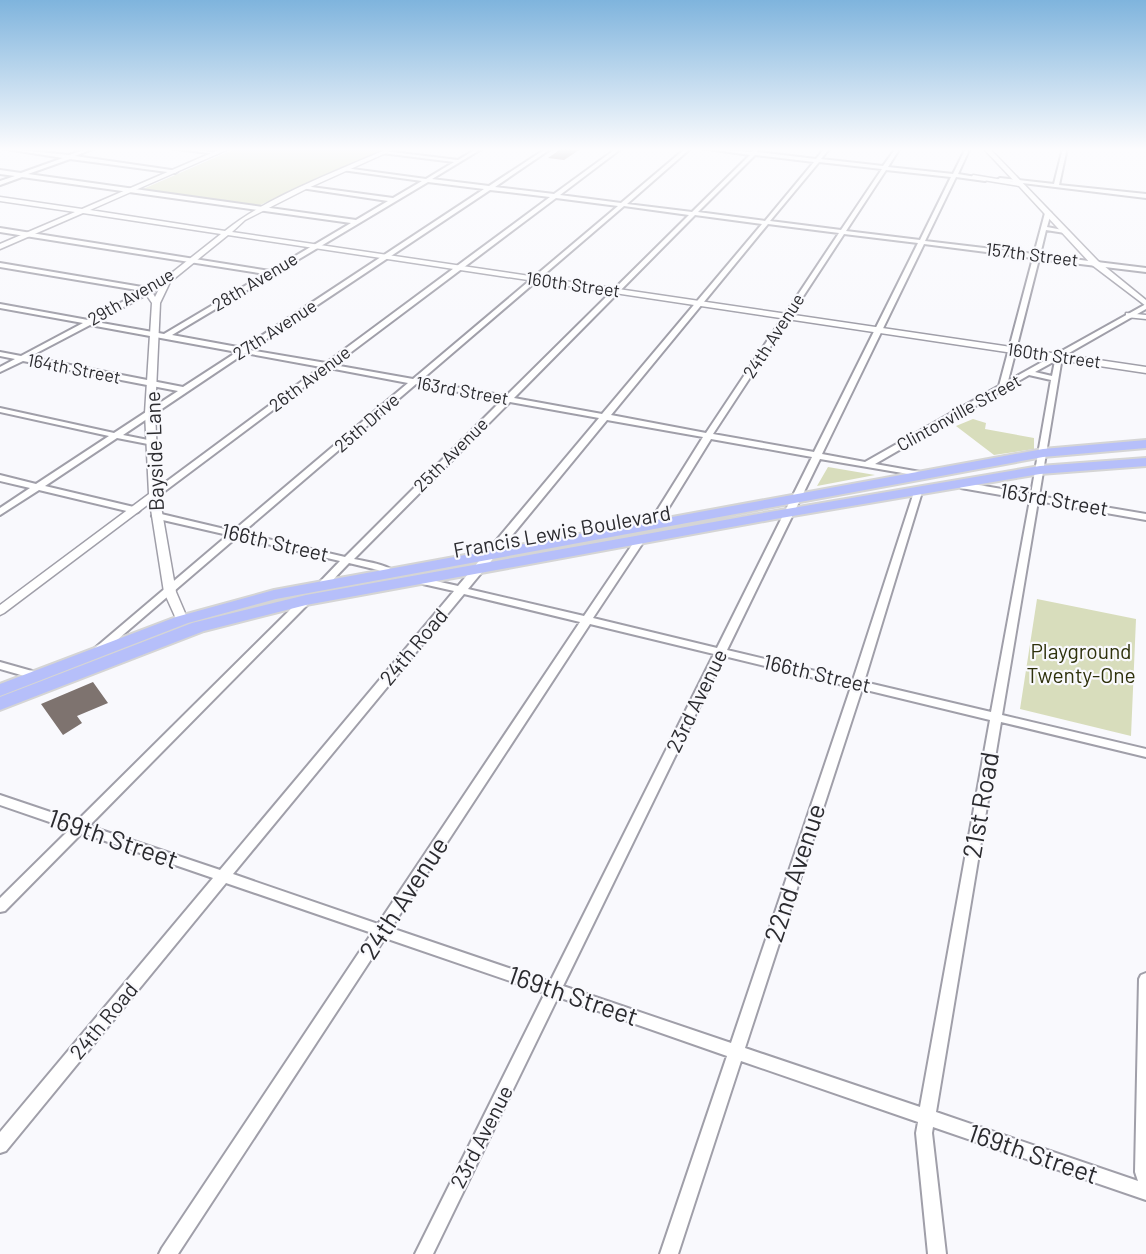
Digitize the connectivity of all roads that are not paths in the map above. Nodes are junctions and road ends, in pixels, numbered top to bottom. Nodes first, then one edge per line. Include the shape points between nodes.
1 (47, 207) edge
2 (94, 207) edge
3 (245, 207) edge
4 (267, 207) edge
5 (383, 207) edge
6 (462, 207) edge
7 (542, 207) edge
8 (620, 207) edge
9 (643, 207) edge
10 (700, 207) edge
11 (780, 207) edge
12 (860, 207) edge
13 (939, 207) edge
14 (1041, 207) edge
15 (262, 209) junction
16 (82, 212) junction
17 (694, 213) junction
18 (1047, 213) junction
19 (357, 222) junction
20 (767, 222) junction
21 (1043, 228) junction
22 (0, 230) edge
23 (1065, 231) junction
24 (224, 232) junction
25 (843, 232) junction
26 (29, 235) junction
27 (922, 242) junction
28 (316, 246) junction
29 (0, 247) edge
30 (1036, 256) junction
31 (386, 257) junction
32 (190, 260) junction
33 (1095, 263) junction
34 (0, 266) edge
35 (459, 268) junction
36 (1146, 270) edge
37 (271, 273) junction
38 (536, 279) junction
39 (167, 280) junction
40 (147, 290) junction
41 (616, 291) junction
42 (156, 303) junction
43 (699, 303) junction
44 (1146, 305) edge
45 (0, 306) edge
46 (1129, 315) junction
47 (787, 316) junction
48 (1146, 317) edge
49 (88, 322) junction
50 (879, 330) junction
51 (165, 336) junction
52 (154, 339) junction
53 (1012, 350) junction
54 (244, 351) junction
55 (0, 354) edge
56 (1059, 357) junction
57 (22, 358) junction
58 (327, 366) junction
59 (0, 370) edge
60 (1146, 370) edge
61 (1029, 373) junction
62 (1055, 379) junction
63 (415, 382) junction
64 (151, 384) junction
65 (1004, 387) junction
66 (184, 390) junction
67 (508, 399) junction
68 (0, 410) edge
69 (150, 413) junction
70 (605, 417) junction
71 (116, 436) junction
72 (708, 436) junction
73 (150, 443) junction
74 (1146, 444) edge
75 (1043, 453) junction
76 (815, 456) junction
77 (1146, 462) edge
78 (866, 465) junction
79 (1040, 470) junction
80 (924, 475) junction
81 (0, 478) edge
82 (961, 484) junction
83 (38, 487) junction
84 (918, 492) junction
85 (154, 495) junction
86 (1036, 497) junction
87 (794, 506) junction
88 (135, 510) junction
89 (0, 512) edge
90 (157, 516) junction
91 (1146, 517) edge
92 (653, 525) junction
93 (237, 535) junction
94 (639, 541) junction
95 (491, 556) junction
96 (346, 560) junction
97 (479, 570) junction
98 (392, 573) junction
99 (418, 580) junction
100 (322, 585) junction
101 (461, 590) junction
102 (170, 592) junction
103 (306, 600) junction
104 (0, 611) edge
105 (588, 619) junction
106 (182, 620) junction
107 (99, 650) junction
108 (722, 651) junction
109 (0, 665) edge
110 (35, 675) junction
111 (858, 683) junction
112 (0, 690) edge
113 (0, 705) edge
114 (996, 717) junction
115 (1146, 753) edge
116 (0, 800) edge
117 (80, 827) junction
118 (224, 876) junction
119 (0, 907) edge
120 (382, 931) junction
121 (1146, 980) edge
122 (555, 990) junction
123 (736, 1052) junction
124 (927, 1118) junction
125 (0, 1145) edge
126 (1146, 1179) edge
127 (1146, 1192) edge
128 (168, 1254) edge
129 (424, 1254) edge
130 (669, 1254) edge
131 (937, 1254) edge

1 - 16 street, 160th Street
2 - 16 street
3 - 15 street
4 - 15 street, 29th Avenue
5 - 19 street, 28th Avenue
6 - 31 street, 27th Avenue
7 - 35 street, 26th Avenue
8 - 38 street, 25th Drive
9 - 17 street, 157th Street
10 - 17 street, 25th Avenue
11 - 20 street, 24th Road
12 - 25 street, 24th Avenue
13 - 27 street, 23rd Avenue
14 - 18 street
15 - 19 street
15 - 24 street, 29th Avenue
16 - 24 street, 160th Street
16 - 26 street
17 - 20 street, 157th Street
17 - 41 street, 25th Avenue
18 - 21 street
18 - 23 street
19 - 28 street, 28th Avenue
20 - 25 street, 157th Street
20 - 43 street, 24th Road
21 - 23 street
21 - 30 street
22 - 26 street
23 - 33 street
24 - 28 street, 160th Street
24 - 32 street, 29th Avenue
25 - 27 street, 157th Street
25 - 47 street, 24th Avenue
26 - 29 street
26 - 32 street
27 - 30 street, 157th Street
27 - 50 street, 23rd Avenue
28 - 31 street, 160th Street
28 - 37 street, 28th Avenue
30 - 33 street, 157th Street
30 - 53 street
31 - 35 street, 160th Street
31 - 54 street, 27th Avenue
32 - 37 street
32 - 39 street, 29th Avenue
33 - 36 street, 157th Street
33 - 44 street
34 - 40 street
35 - 38 street, 160th Street
35 - 58 street, 26th Avenue
37 - 51 street, 28th Avenue
38 - 41 street, 160th Street
38 - 63 street, 25th Drive
39 - 40 street, 29th Avenue
39 - 42 street, Bayside Lane
40 - 42 street
40 - 49 street, 29th Avenue
41 - 43 street, 160th Street
41 - 67 street, 25th Avenue
42 - 52 street, Bayside Lane
43 - 47 street, 160th Street
43 - 70 street, 24th Road
44 - 46 street, Clintonville Street
45 - 49 street, 163rd Street
46 - 48 street
46 - 56 street, Clintonville Street
47 - 50 street, 160th Street
47 - 72 street, 24th Avenue
49 - 52 street, 163rd Street
49 - 57 street, 29th Avenue
50 - 53 street, 160th Street
50 - 76 street, 23rd Avenue
51 - 52 street, 163rd Street
51 - 54 street, 163rd Street
52 - 64 street, Bayside Lane
53 - 56 street, 160th Street
53 - 65 street
54 - 58 street, 163rd Street
54 - 66 street, 27th Avenue
55 - 57 street, 164th Street
56 - 60 street, 160th Street
56 - 61 street, Clintonville Street
56 - 62 street, 21st Road
57 - 59 street, 29th Avenue
57 - 64 street, 164th Street
58 - 63 street, 163rd Street
58 - 85 street, 26th Avenue
61 - 62 street
61 - 65 street, Clintonville Street
62 - 75 street, 21st Road
63 - 67 street, 163rd Street
63 - 93 street, 25th Drive
64 - 66 street, 164th Street
64 - 69 street, Bayside Lane
65 - 78 street, Clintonville Street
66 - 69 street, 27th Avenue
67 - 70 street, 163rd Street
67 - 96 street, 25th Avenue
68 - 71 street
69 - 71 street, 27th Avenue
69 - 73 street, Bayside Lane
70 - 72 street, 163rd Street
70 - 95 street, 24th Road
71 - 73 street
71 - 83 street, 27th Avenue
72 - 76 street, 163rd Street
72 - 92 street, 24th Avenue
73 - 85 street, Bayside Lane
74 - 75 main road, Francis Lewis Boulevard
75 - 79 street, 21st Road
75 - 80 main road, Francis Lewis Boulevard
75 - 82 main road via 1033,463 971,477
76 - 78 street, 163rd Street
76 - 87 street, 23rd Avenue
77 - 79 main road, Francis Lewis Boulevard
78 - 80 street, 163rd Street
79 - 82 main road, Francis Lewis Boulevard
79 - 86 street, 21st Road
80 - 87 main road, Francis Lewis Boulevard
81 - 83 street
82 - 84 main road, Francis Lewis Boulevard
82 - 86 street, 163rd Street
83 - 88 street
83 - 89 street, 27th Avenue
84 - 87 main road, Francis Lewis Boulevard
84 - 111 street, 22nd Avenue
85 - 88 street, 26th Avenue
85 - 90 street, Bayside Lane
86 - 91 street, 163rd Street
86 - 114 street, 21st Road
87 - 92 main road, Francis Lewis Boulevard
87 - 94 main road, Francis Lewis Boulevard
87 - 108 street, 23rd Avenue
88 - 104 street, 26th Avenue
90 - 93 street, 166th Street
90 - 102 street, Bayside Lane
92 - 95 main road, Francis Lewis Boulevard
93 - 96 street, 166th Street
93 - 102 street, 25th Drive
94 - 97 main road, Francis Lewis Boulevard
94 - 105 street, 24th Avenue
95 - 97 street, 24th Road
95 - 98 main road, Francis Lewis Boulevard
96 - 98 street, 166th Street
96 - 100 street, 25th Avenue
97 - 99 main road, Francis Lewis Boulevard
97 - 101 street, 24th Road
98 - 100 main road, Francis Lewis Boulevard
99 - 101 street, 166th Street
99 - 103 main road, Francis Lewis Boulevard
100 - 106 main road, Francis Lewis Boulevard
101 - 105 street, 166th Street
101 - 118 street, 24th Road
102 - 106 street, Bayside Lane
102 - 107 street, 25th Drive
103 - 113 main road, Francis Lewis Boulevard via 198,627
103 - 117 street
105 - 108 street, 166th Street
105 - 120 street, 24th Avenue
106 - 107 main road, Francis Lewis Boulevard
107 - 110 main road, Francis Lewis Boulevard
108 - 111 street, 166th Street
108 - 122 street, 23rd Avenue
109 - 110 street
110 - 112 main road, Francis Lewis Boulevard
111 - 114 street, 166th Street
111 - 123 street, 22nd Avenue
114 - 115 street, 166th Street
114 - 124 street, 21st Road
116 - 117 street, 169th Street
117 - 118 street, 169th Street
117 - 119 street
118 - 120 street, 169th Street
118 - 125 street, 24th Road
120 - 122 street, 169th Street
120 - 128 street, 24th Avenue
121 - 126 street
122 - 123 street, 169th Street
122 - 129 street, 23rd Avenue
123 - 124 street, 169th Street
123 - 130 street, 22nd Avenue
124 - 127 street, 169th Street
124 - 131 street, 21st Road via 924,1132

